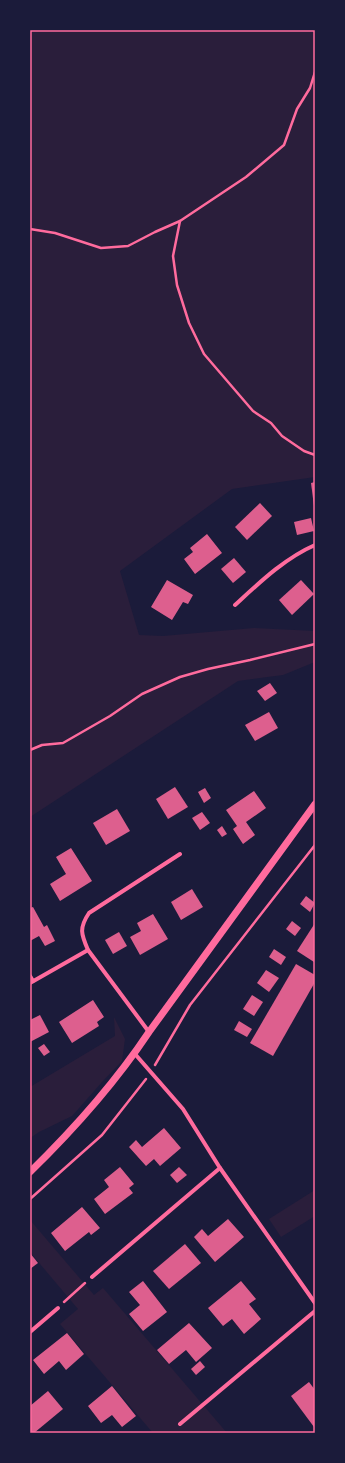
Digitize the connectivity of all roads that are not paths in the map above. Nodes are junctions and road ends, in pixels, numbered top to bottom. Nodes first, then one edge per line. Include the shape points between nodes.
1 (315, 546) edge
2 (235, 605) dead end
3 (313, 808) edge
4 (180, 854) dead end
5 (88, 950) junction
6 (30, 976) edge
7 (32, 982) edge
8 (149, 1032) junction
9 (135, 1054) junction
10 (220, 1168) junction
11 (30, 1172) edge
12 (92, 1277) road end
13 (315, 1303) edge
14 (58, 1308) road end
15 (315, 1311) edge
16 (30, 1332) edge
17 (180, 1424) dead end

1 - 2 street via 297,554
3 - 8 street
4 - 5 street via 89,913 82,922 82,936
5 - 7 street
5 - 8 street
6 - 7 street
8 - 9 street
9 - 10 street via 183,1108
9 - 11 street via 70,1131
10 - 12 street
10 - 13 street
14 - 16 street
15 - 17 street

